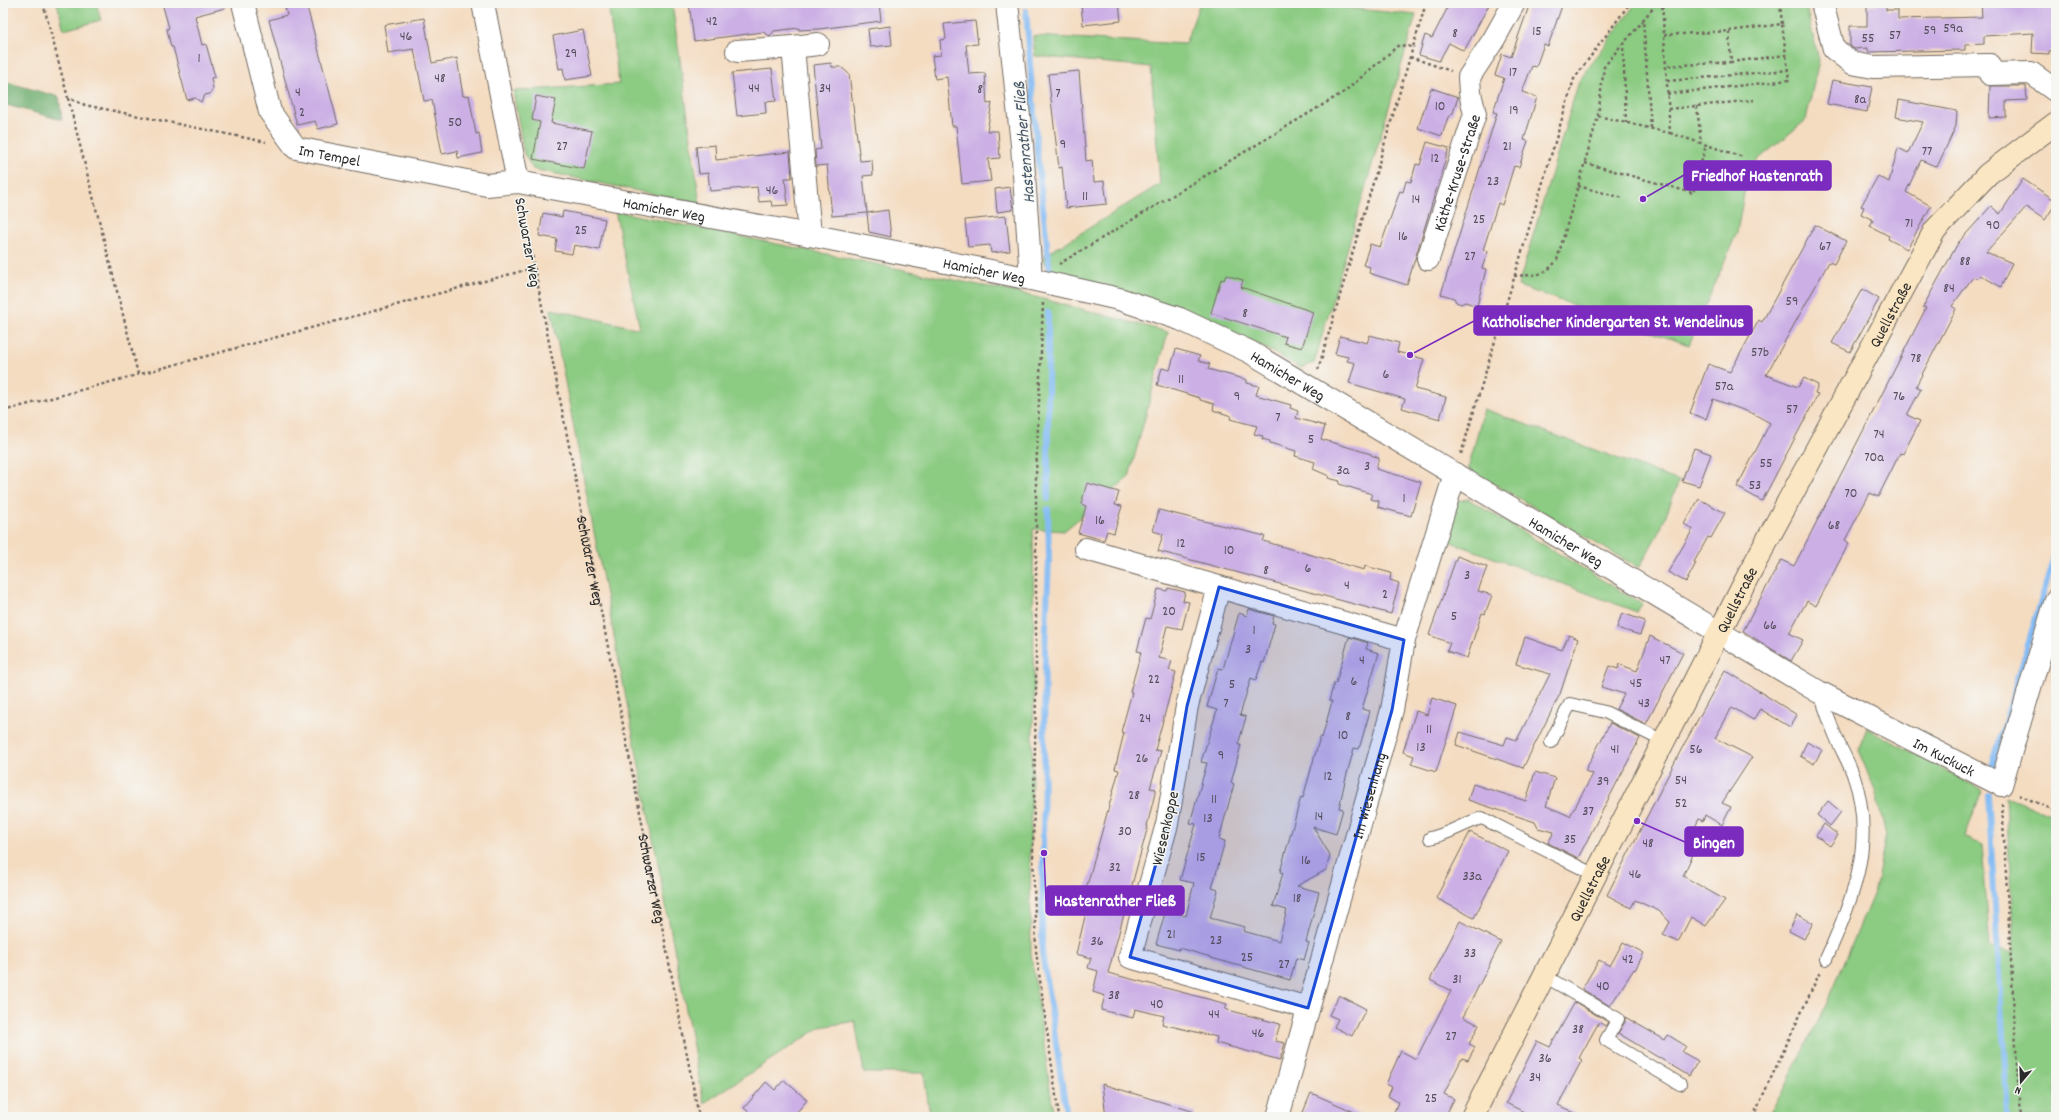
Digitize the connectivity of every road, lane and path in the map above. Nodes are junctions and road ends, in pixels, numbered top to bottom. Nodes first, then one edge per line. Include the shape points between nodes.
1 (44, 3) edge
2 (243, 3) edge
3 (483, 3) edge
4 (1007, 3) edge
5 (1426, 3) edge
6 (1514, 3) edge
7 (1630, 3) edge
8 (1657, 3) edge
9 (1662, 3) edge
10 (1780, 3) edge
11 (1822, 3) edge
12 (1643, 20) junction
13 (1782, 26) junction
14 (1729, 31) junction
15 (1664, 35) junction
16 (818, 44) dead end
17 (1622, 44) junction
18 (793, 47) junction
19 (1413, 47) junction
20 (737, 51) dead end
21 (1786, 55) junction
22 (1410, 57) junction
23 (1731, 62) junction
24 (1666, 66) junction
25 (1788, 70) junction
26 (1463, 76) junction
27 (1667, 82) junction
28 (2056, 91) edge
29 (1667, 94) junction
30 (68, 98) junction
31 (1754, 100) dead end
32 (1697, 106) junction
33 (1668, 109) junction
34 (1598, 116) junction
35 (1626, 123) junction
36 (2056, 123) edge
37 (1651, 128) junction
38 (1670, 133) junction
39 (1701, 143) junction
40 (1706, 145) junction
41 (296, 148) junction
42 (1742, 157) dead end
43 (1585, 163) junction
44 (518, 182) junction
45 (1578, 186) junction
46 (1623, 198) dead end
47 (810, 235) junction
48 (1428, 259) dead end
49 (533, 268) junction
50 (1514, 276) junction
51 (1037, 280) junction
52 (138, 374) junction
53 (1312, 389) junction
54 (3, 411) edge
55 (1455, 474) junction
56 (1086, 549) dead end
57 (1219, 587) junction
58 (2056, 600) edge
59 (1719, 633) junction
60 (1404, 640) junction
61 (1819, 692) junction
62 (1663, 741) junction
63 (1551, 742) dead end
64 (2001, 785) junction
65 (2056, 811) edge
66 (1430, 838) dead end
67 (1595, 875) junction
68 (1826, 959) joint
69 (1543, 976) junction
70 (1308, 1008) junction
71 (1680, 1084) dead end
72 (700, 1117) edge
73 (1059, 1117) edge
74 (1278, 1117) edge
75 (1472, 1117) edge
76 (1753, 1117) edge
77 (2020, 1117) edge

1 - 30 path
2 - 41 street, Im Tempel via 270,112
3 - 44 street, Schwarzer Weg
4 - 51 street
5 - 19 path
6 - 26 street via 1494,40
7 - 50 path via 1574,79
8 - 12 path
9 - 15 path
10 - 13 path
11 - 28 street via 1834,49 1852,63 1873,67 1990,65 1990,74 2031,72
12 - 17 path
12 - 37 path
13 - 14 path
13 - 21 path
14 - 15 path
14 - 23 path
15 - 24 path
16 - 18 street
17 - 34 path via 1604,67
17 - 35 path
18 - 20 street
18 - 47 street
19 - 22 path
19 - 51 path via 1399,45 1344,92
21 - 23 path
21 - 25 path
22 - 26 path
22 - 53 path
23 - 24 path
24 - 27 path
25 - 27 path
25 - 29 path via 1789,80
26 - 48 street, Käthe-Kruse-Straße via 1475,114
27 - 29 path
29 - 33 path
30 - 41 path via 85,105
30 - 52 path
31 - 32 path
32 - 33 path
32 - 39 path
33 - 38 path
34 - 35 path
34 - 43 path
35 - 37 path
36 - 59 main road, Quellstraße via 1988,174 1935,230
37 - 38 path
38 - 39 path
39 - 40 path
40 - 42 path
40 - 43 path via 1693,193
41 - 44 street, Im Tempel via 486,185
43 - 45 path
44 - 47 street, Hamicher Weg
44 - 49 path, Schwarzer Weg
45 - 46 path
45 - 50 path via 1557,260 1550,270 1543,274
47 - 51 street, Hamicher Weg
49 - 52 path
49 - 72 path, Schwarzer Weg
50 - 55 path
51 - 53 street, Hamicher Weg via 1119,299 1180,319 1250,352
51 - 73 path via 1033,853 1036,951
52 - 54 path
53 - 55 street, Hamicher Weg
55 - 59 street, Hamicher Weg
55 - 60 street, Im Wiesenhang
56 - 57 street
57 - 60 street
57 - 70 street, Wiesenkoppe via 1187,706 1167,824 1130,957
58 - 64 street
59 - 61 street, Im Kuckuck
59 - 62 main road, Quellstraße
60 - 70 street, Im Wiesenhang via 1392,710
61 - 64 street, Im Kuckuck
61 - 68 lane via 1832,730 1854,778 1864,824 1861,862 1853,896
62 - 63 lane via 1605,712 1570,704
62 - 67 main road, Quellstraße
64 - 65 path
64 - 77 path
66 - 67 lane via 1447,834 1469,821 1482,818
67 - 69 main road, Quellstraße
68 - 76 path
69 - 71 lane via 1618,1019 1606,1040
69 - 75 main road, Quellstraße
70 - 74 street, Im Wiesenhang

